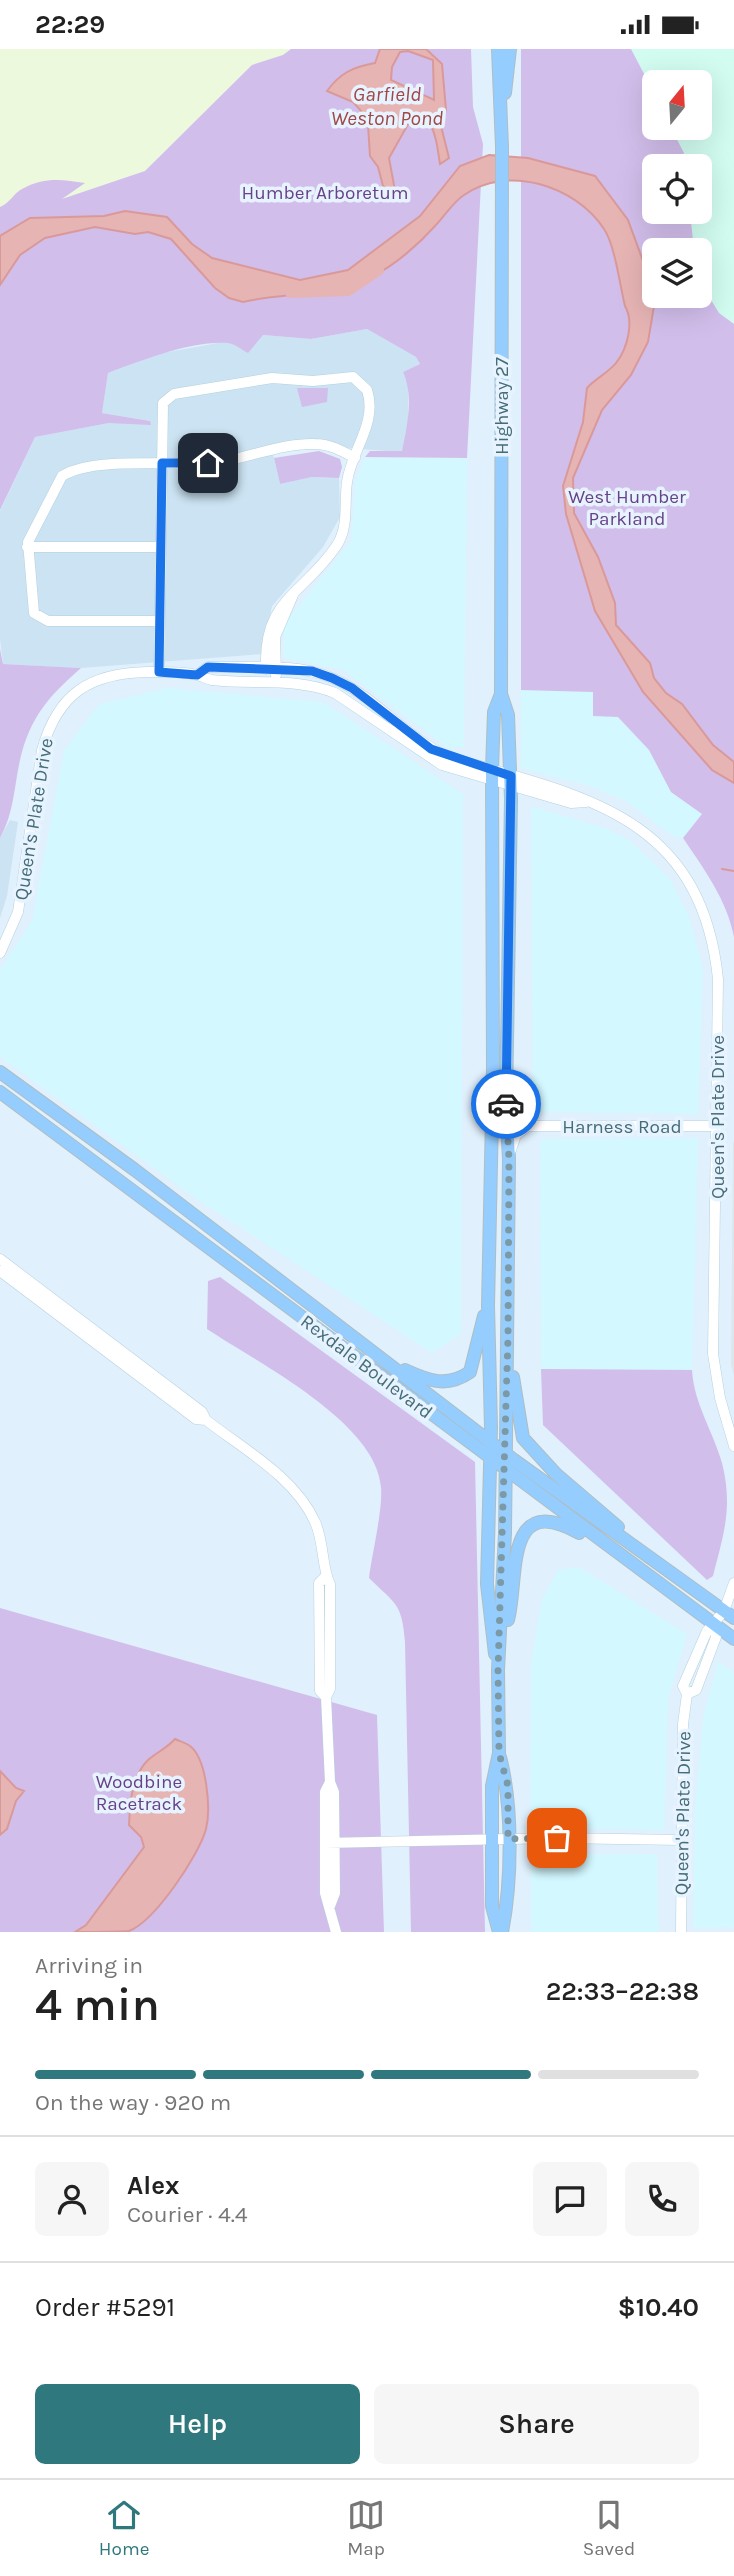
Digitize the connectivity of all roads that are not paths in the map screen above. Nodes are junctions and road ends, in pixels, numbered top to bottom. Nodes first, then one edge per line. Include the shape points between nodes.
1 (498, 49) edge
2 (509, 49) edge
3 (502, 118) junction
4 (355, 458) junction
5 (162, 463) junction
6 (27, 547) junction
7 (161, 547) junction
8 (160, 621) junction
9 (271, 669) junction
10 (159, 672) junction
11 (197, 675) junction
12 (276, 682) junction
13 (501, 694) junction
14 (382, 719) junction
15 (492, 775) junction
16 (510, 781) junction
17 (0, 953) edge
18 (0, 1072) edge
19 (0, 1092) edge
20 (506, 1104) junction
21 (528, 1126) junction
22 (717, 1126) junction
23 (509, 1159) junction
24 (0, 1259) edge
25 (0, 1271) edge
26 (488, 1305) junction
27 (508, 1337) junction
28 (387, 1363) junction
29 (205, 1420) junction
30 (491, 1441) junction
31 (734, 1446) edge
32 (505, 1453) junction
33 (491, 1460) junction
34 (505, 1471) junction
35 (603, 1543) junction
36 (643, 1552) junction
37 (734, 1583) edge
38 (729, 1615) edge
39 (715, 1625) junction
40 (734, 1639) edge
41 (501, 1644) junction
42 (498, 1670) junction
43 (499, 1753) junction
44 (493, 1839) junction
45 (508, 1839) junction
46 (682, 1840) junction
47 (330, 1843) junction
48 (335, 1932) edge
49 (501, 1932) edge
50 (681, 1932) edge

1 - 3 main road, Highway 27
2 - 3 main road, Highway 27
3 - 13 main road, Highway 27
4 - 5 street via 333,447 310,444 216,463
4 - 5 street via 364,436 369,398 361,382 347,376 313,381 272,379 174,394 162,406
4 - 9 street via 346,482 342,535 293,595 275,636
5 - 6 street via 126,463 67,473 57,481
5 - 7 street
6 - 7 street
6 - 8 street via 34,613 42,620
7 - 8 street
8 - 10 street
9 - 11 street, Queen's Plate Drive via 208,667
9 - 12 street
9 - 14 street, Queen's Plate Drive via 312,671 332,678 352,688
10 - 11 street, Queen's Plate Drive
10 - 17 street, Queen's Plate Drive via 123,673 89,683 58,711 42,750 18,912
11 - 12 street, Queen's Plate Drive via 209,680
12 - 14 street, Queen's Plate Drive via 315,685
13 - 15 main road, Highway 27 via 494,712
13 - 16 main road, Highway 27 via 508,715
14 - 15 street, Queen's Plate Drive via 431,749
15 - 16 street, Queen's Plate Drive
15 - 26 main road, Highway 27
16 - 20 main road, Highway 27
16 - 22 street, Queen's Plate Drive via 571,803 587,802 632,823 662,845 690,881 711,929 718,979
18 - 28 main road, Rexdale Boulevard
19 - 33 main road, Rexdale Boulevard
20 - 21 street via 513,1118
20 - 23 main road, Highway 27
21 - 22 street, Harness Road
21 - 23 street via 516,1135
22 - 31 street, Queen's Plate Drive via 713,1354
23 - 27 main road, Highway 27
24 - 29 street via 202,1412
25 - 29 street via 197,1419
26 - 28 main road via 470,1372 460,1380 441,1383
26 - 30 main road, Highway 27
27 - 32 main road, Highway 27
27 - 36 main road via 523,1438
28 - 30 main road, Rexdale Boulevard
29 - 47 street via 298,1495 309,1508 322,1542 326,1577 319,1583 320,1691 326,1697 330,1782 325,1792
30 - 32 main road, Rexdale Boulevard
30 - 33 main road, Highway 27
32 - 34 main road, Highway 27
32 - 36 main road, Rexdale Boulevard
33 - 34 main road, Rexdale Boulevard
33 - 42 main road, Highway 27 via 487,1584
34 - 35 main road, Rexdale Boulevard
34 - 41 main road, Highway 27
35 - 39 main road, Rexdale Boulevard
35 - 41 main road via 550,1522 535,1524 523,1534 514,1556 510,1613
36 - 38 main road, Rexdale Boulevard
37 - 38 street, Queen's Plate Drive
38 - 39 street, Queen's Plate Drive
39 - 40 main road, Rexdale Boulevard
39 - 46 street, Queen's Plate Drive via 706,1631 683,1686 687,1694
41 - 42 main road, Highway 27
42 - 43 main road, Highway 27
43 - 44 main road, Highway 27 via 492,1786
43 - 45 main road, Highway 27 via 508,1786
44 - 45 street
44 - 47 street
44 - 49 main road, Highway 27 via 492,1906
45 - 46 street
45 - 49 main road, Highway 27 via 507,1907
46 - 50 street, Queen's Plate Drive
47 - 48 street via 325,1893

